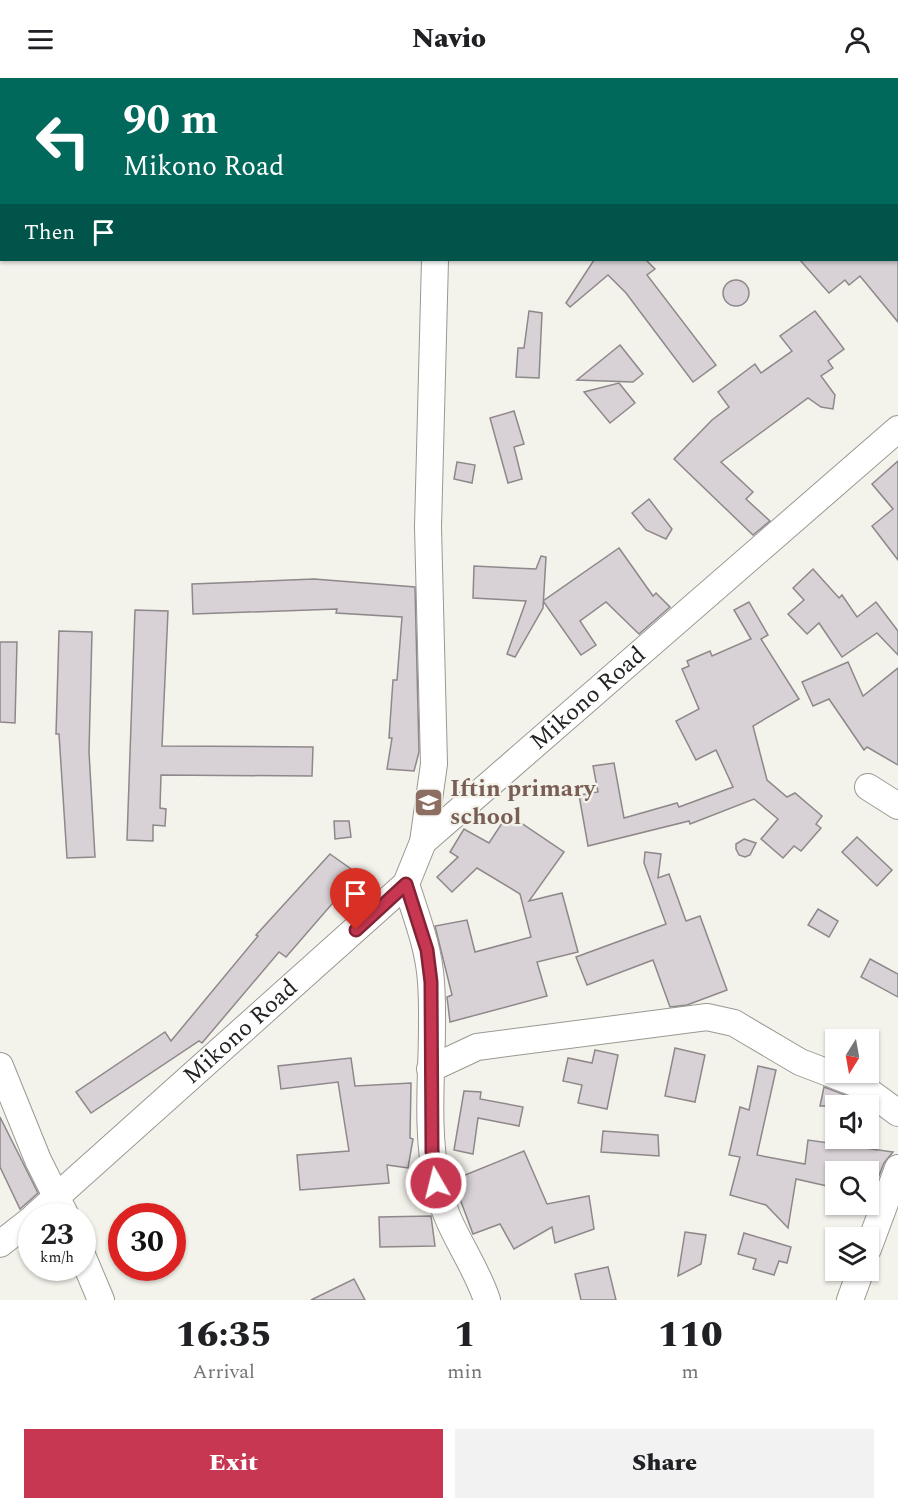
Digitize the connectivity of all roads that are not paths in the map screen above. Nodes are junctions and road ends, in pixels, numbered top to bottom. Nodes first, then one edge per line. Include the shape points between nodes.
1 (435, 261) edge
2 (898, 429) edge
3 (868, 787) dead end
4 (898, 806) edge
5 (423, 842) junction
6 (406, 884) junction
7 (0, 1066) edge
8 (430, 1069) junction
9 (898, 1113) edge
10 (898, 1168) edge
11 (60, 1203) edge
12 (66, 1203) edge
13 (876, 1227) edge
14 (18, 1230) edge
15 (0, 1244) edge
16 (93, 1281) edge
17 (857, 1281) edge
18 (101, 1300) edge
19 (487, 1300) edge
20 (850, 1300) edge

1 - 5 street via 428,527 434,764
2 - 5 street, Mikono Road
3 - 4 street
5 - 6 street, Mikono Road
6 - 8 street via 427,950 431,982
6 - 12 street, Mikono Road
7 - 11 street
8 - 9 street via 477,1047 707,1017 734,1023 800,1062 860,1084
8 - 19 street via 436,1183 445,1216
10 - 13 street
14 - 15 street, Mikono Road
16 - 18 street
17 - 20 street

